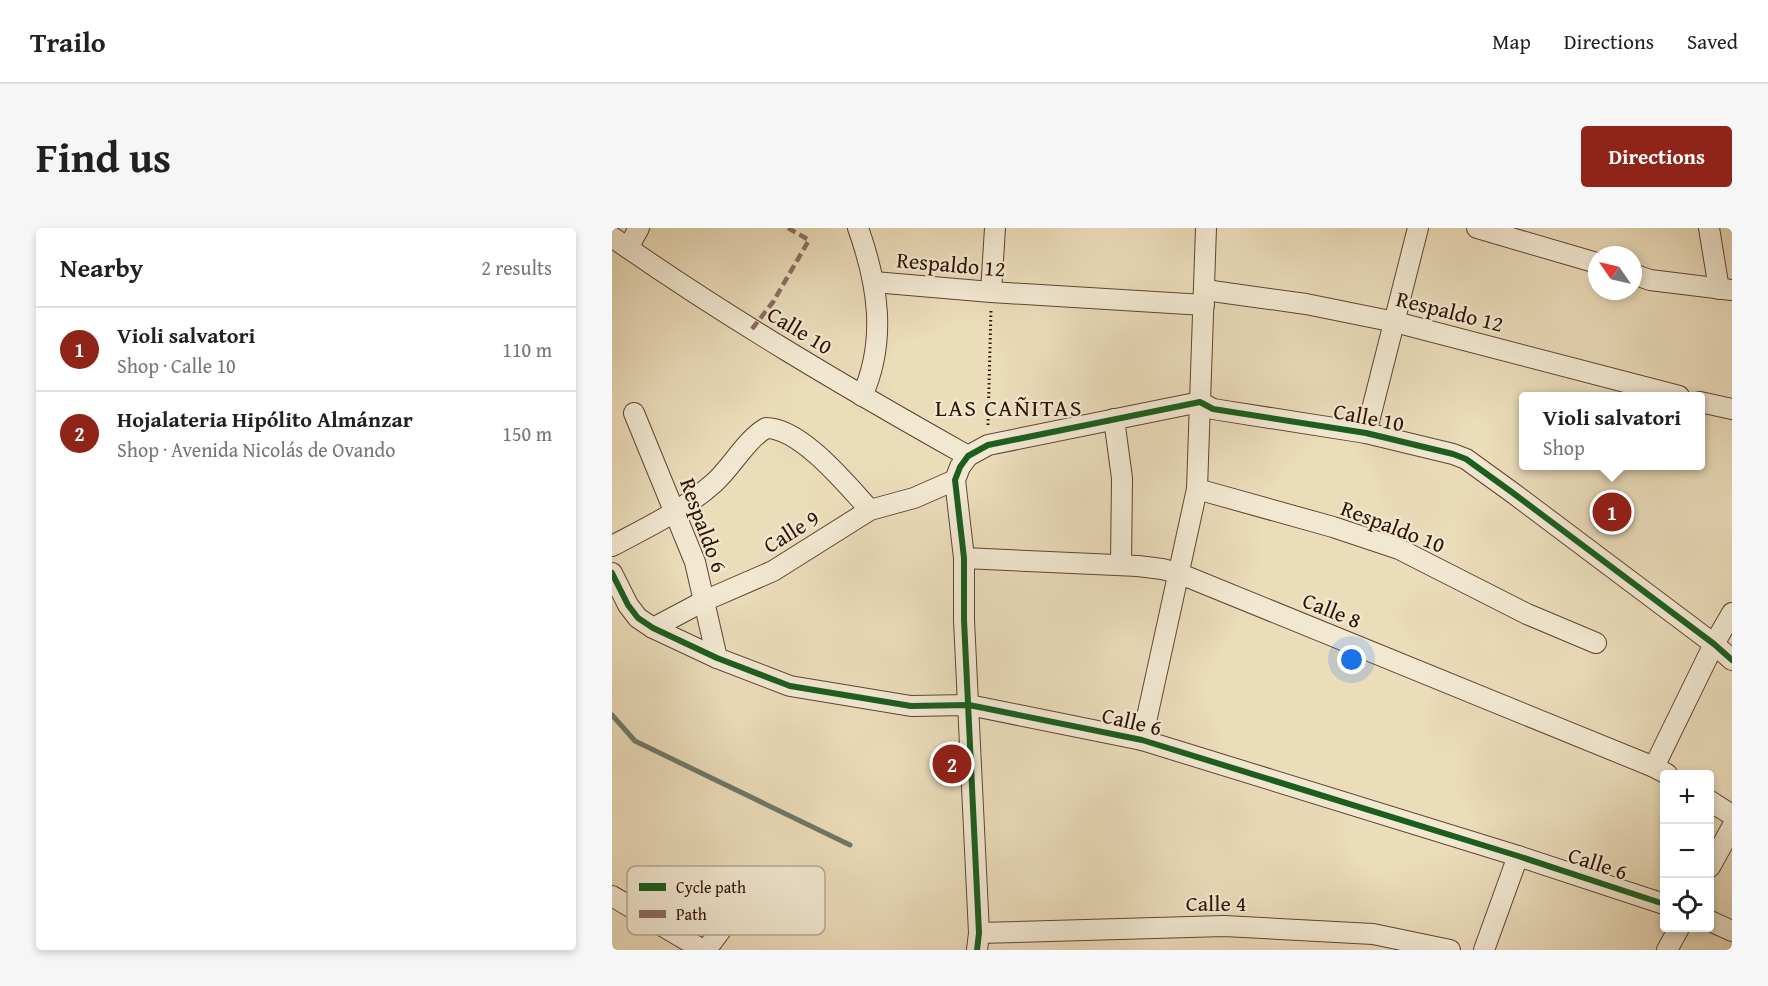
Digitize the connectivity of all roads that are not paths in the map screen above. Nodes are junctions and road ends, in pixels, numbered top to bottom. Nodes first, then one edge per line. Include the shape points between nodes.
1 (639, 228) edge
2 (858, 228) edge
3 (994, 228) edge
4 (1206, 228) edge
5 (1418, 228) edge
6 (1478, 228) edge
7 (1708, 228) edge
8 (620, 243) edge
9 (1588, 260) edge
10 (1642, 277) edge
11 (874, 282) junction
12 (1725, 289) edge
13 (991, 292) junction
14 (1204, 298) junction
15 (1395, 322) junction
16 (1664, 392) edge
17 (862, 396) junction
18 (1200, 402) junction
19 (1705, 403) edge
20 (1732, 409) edge
21 (634, 413) dead end
22 (1114, 419) junction
23 (1366, 433) junction
24 (968, 456) junction
25 (955, 480) junction
26 (1197, 489) junction
27 (870, 510) junction
28 (675, 513) junction
29 (612, 546) edge
30 (964, 558) junction
31 (1120, 565) junction
32 (612, 573) edge
33 (1178, 573) junction
34 (704, 601) junction
35 (1732, 613) edge
36 (653, 628) junction
37 (1596, 643) dead end
38 (1714, 644) junction
39 (717, 658) junction
40 (1732, 660) edge
41 (969, 705) junction
42 (1142, 740) junction
43 (1660, 770) edge
44 (1660, 771) edge
45 (1714, 804) edge
46 (1732, 815) edge
47 (1732, 827) edge
48 (1518, 856) junction
49 (1714, 860) edge
50 (612, 896) edge
51 (1660, 902) edge
52 (627, 905) edge
53 (1714, 923) edge
54 (1732, 931) edge
55 (679, 935) edge
56 (716, 935) edge
57 (978, 942) edge
58 (705, 950) edge
59 (1450, 950) edge
60 (1484, 950) edge

1 - 8 street
2 - 11 street
3 - 13 street
4 - 14 street
5 - 15 street
6 - 9 street
7 - 12 street
8 - 17 street, Calle 10
10 - 12 street
11 - 13 street, Respaldo 12
11 - 17 street via 878,338
13 - 14 street, Respaldo 12
14 - 15 street, Respaldo 12 via 1306,304
14 - 18 street
15 - 16 street, Respaldo 12
15 - 23 street
17 - 24 street, Calle 10
18 - 22 street, Calle 10
18 - 23 street, Calle 10 via 1213,409
18 - 26 street
19 - 20 street
21 - 28 street, Respaldo 6
22 - 24 street, Calle 10 via 988,445
22 - 31 street via 1122,478
23 - 38 street, Calle 10 via 1466,459
24 - 25 street
25 - 27 street, Calle 9 via 914,498
25 - 30 street
26 - 33 street
26 - 37 street, Respaldo 10 via 1399,549 1527,614
27 - 28 street via 827,463 784,431 766,428 730,468
27 - 34 street, Calle 9 via 772,571
28 - 29 street
28 - 34 street, Respaldo 6 via 696,562
30 - 31 street, Calle 8
30 - 41 street
31 - 33 street, Calle 8
32 - 36 street, Calle 6 via 628,605
33 - 42 street
33 - 44 street, Calle 8
34 - 36 street, Calle 9
34 - 39 street, Respaldo 6
35 - 38 street
36 - 39 street, Calle 6
38 - 40 street, Calle 10
38 - 43 street
39 - 41 street, Calle 6 via 790,686 911,706
41 - 42 street, Calle 6
41 - 57 street
42 - 48 street, Calle 6
45 - 46 street
47 - 49 street
48 - 51 street, Calle 6
48 - 60 street
50 - 52 street
53 - 54 street
55 - 58 street
56 - 58 street
57 - 59 street, Calle 4 via 1224,926 1373,934

